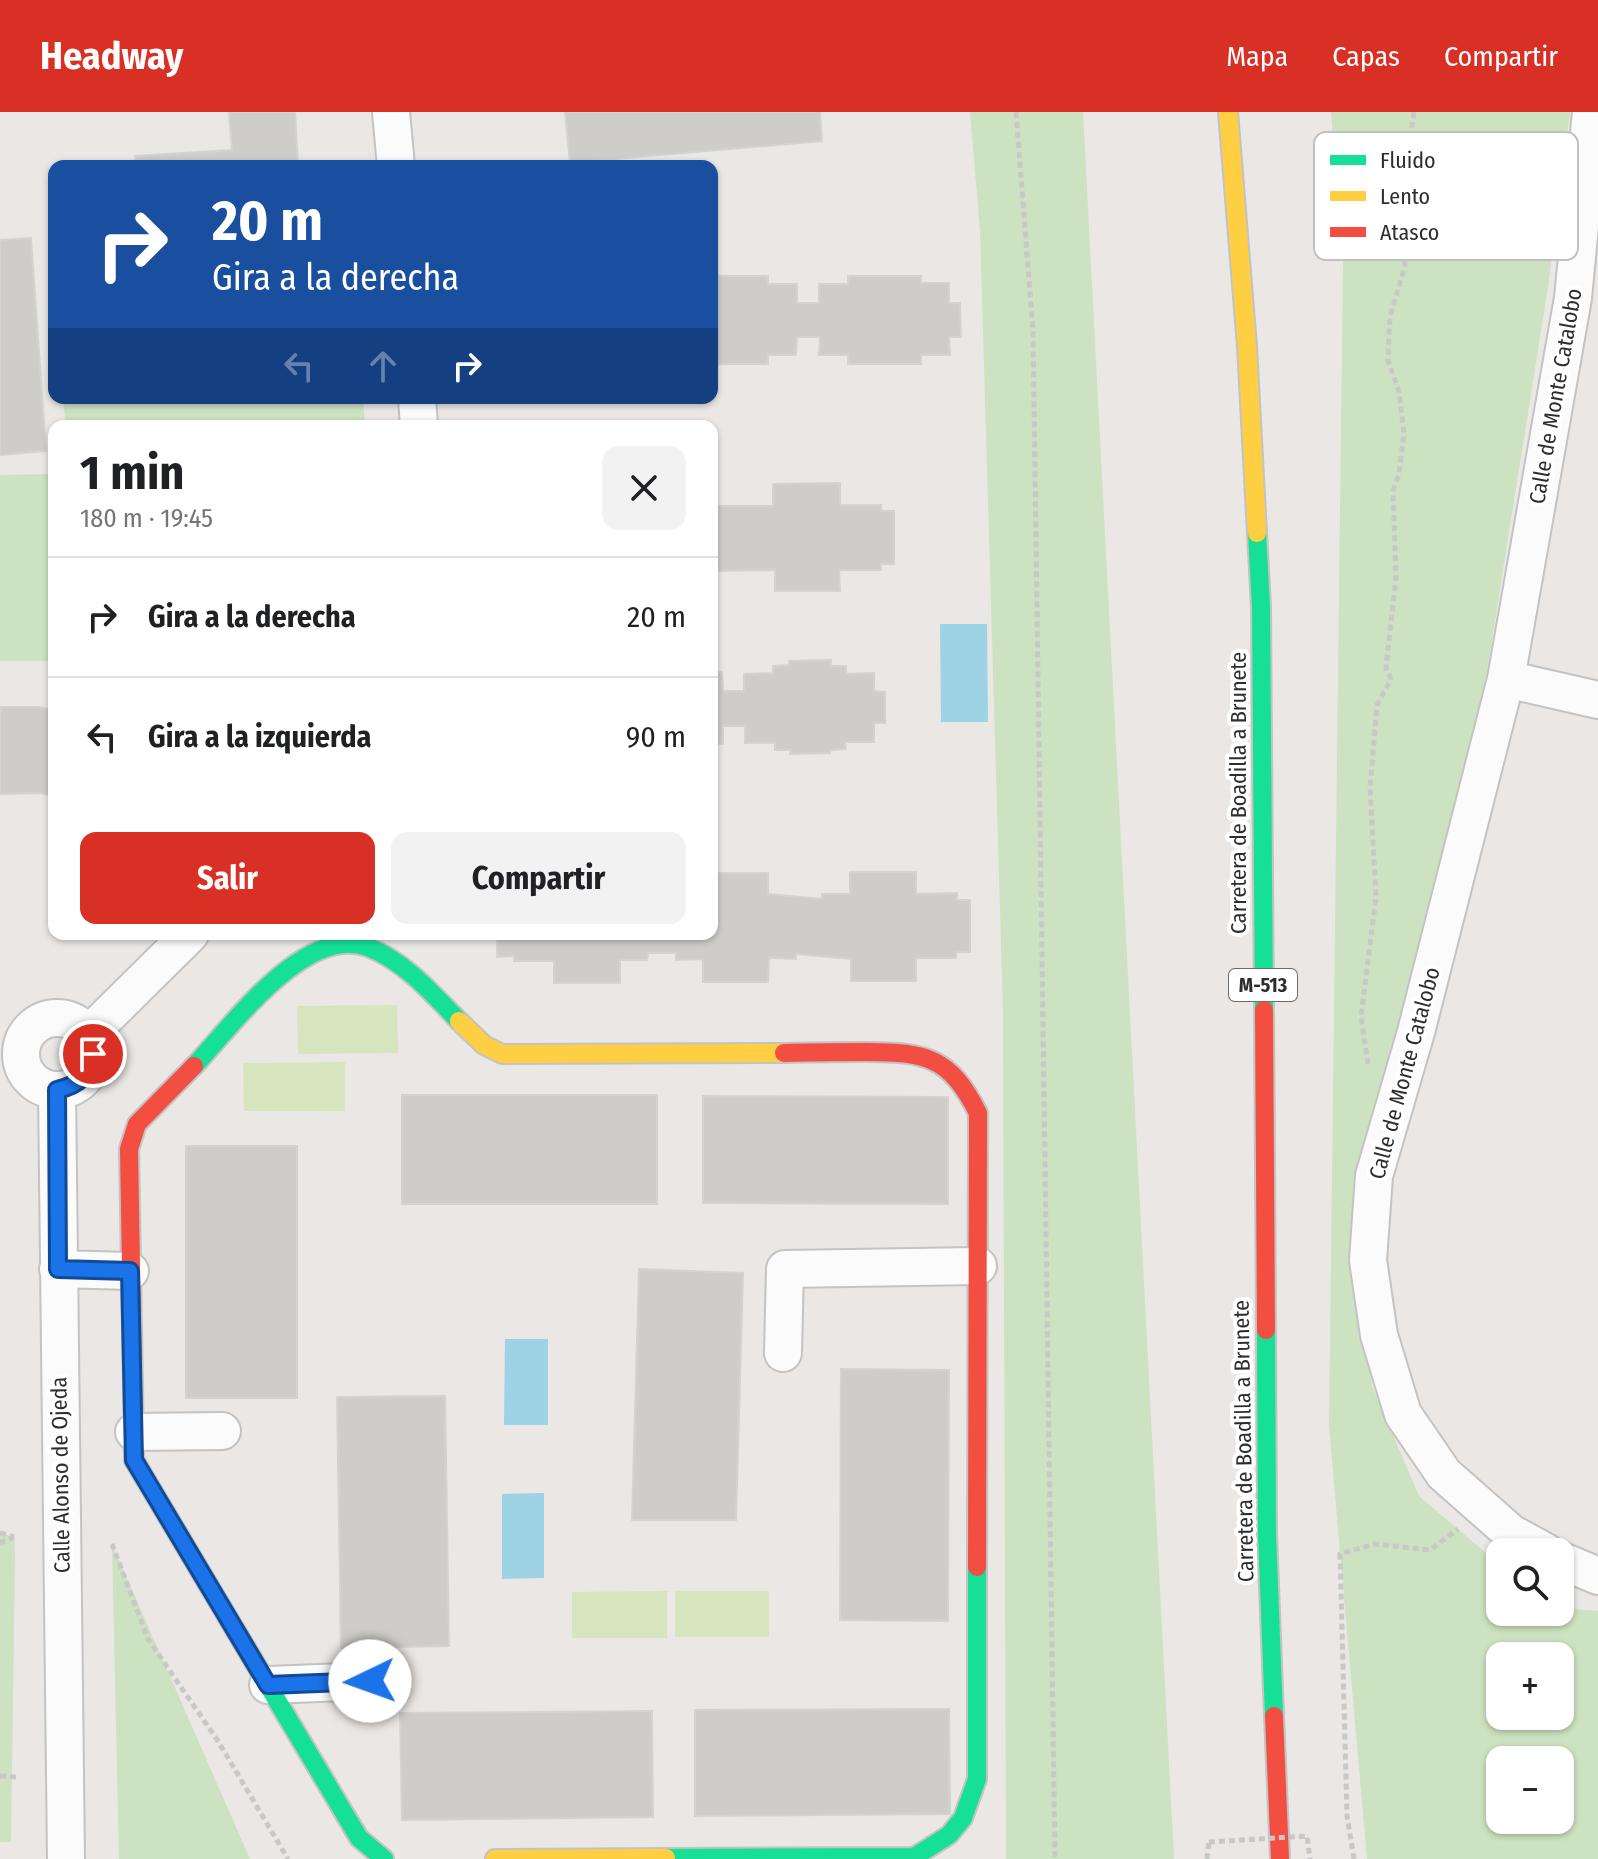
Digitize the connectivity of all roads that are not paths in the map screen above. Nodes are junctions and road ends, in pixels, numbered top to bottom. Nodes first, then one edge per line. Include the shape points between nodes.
1 (391, 112) edge
2 (1228, 112) edge
3 (1591, 112) edge
4 (395, 160) edge
5 (1578, 246) edge
6 (1577, 260) edge
7 (1506, 679) junction
8 (1598, 700) edge
9 (184, 940) edge
10 (12, 1026) edge
11 (88, 1035) junction
12 (57, 1090) junction
13 (978, 1266) junction
14 (58, 1269) junction
15 (130, 1271) junction
16 (783, 1353) dead end
17 (222, 1431) dead end
18 (134, 1432) junction
19 (1520, 1538) edge
20 (1574, 1566) edge
21 (1598, 1576) edge
22 (370, 1681) dead end
23 (268, 1685) junction
24 (66, 1859) edge
25 (384, 1859) edge
26 (495, 1859) edge
27 (1280, 1859) edge

1 - 4 street
2 - 27 street, Carretera de Boadilla a Brunete / M-513 via 1261,607 1267,1534
3 - 5 street, Calle de Monte Catalobo
6 - 7 street, Calle de Monte Catalobo
7 - 8 street
7 - 19 street, Calle de Monte Catalobo via 1374,1176 1368,1260 1379,1335 1403,1414 1444,1474
9 - 11 street
10 - 11 street via 56,1018 74,1022
10 - 12 street via 26,1073 39,1086
11 - 12 street via 93,1054 89,1072 75,1086
12 - 14 street, Calle Alonso de Ojeda
13 - 15 street via 978,1113 966,1088 942,1061 912,1052 502,1054 484,1045 387,954 351,943 316,948 293,963 137,1124 129,1149
13 - 16 street via 785,1269
13 - 26 street via 977,1779 969,1809 947,1841 914,1857
14 - 15 street
14 - 24 street, Calle Alonso de Ojeda
15 - 18 street
17 - 18 street
18 - 23 street via 134,1460
20 - 21 street
22 - 23 street
23 - 25 street via 359,1838

